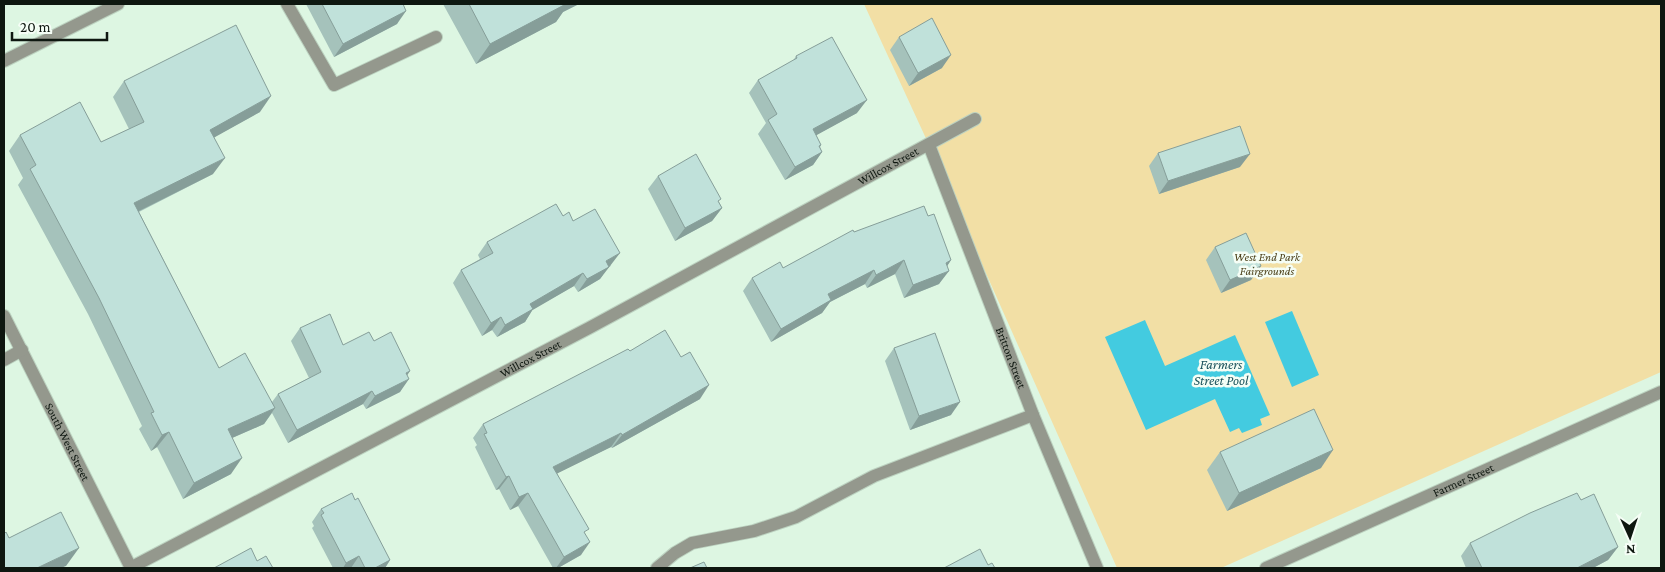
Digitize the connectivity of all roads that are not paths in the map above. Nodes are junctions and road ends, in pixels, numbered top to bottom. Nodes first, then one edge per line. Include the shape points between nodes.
1 (118, 4) edge
2 (287, 4) edge
3 (436, 38) dead end
4 (4, 61) edge
5 (975, 119) dead end
6 (929, 145) junction
7 (4, 316) edge
8 (22, 350) junction
9 (4, 360) edge
10 (1661, 392) edge
11 (1033, 415) junction
12 (131, 568) edge
13 (657, 568) edge
14 (1097, 568) edge
15 (1266, 568) edge

1 - 4 street
2 - 3 street via 334,85
5 - 6 street, Willcox Street
6 - 11 street, Britton Street
6 - 12 street, Willcox Street
7 - 8 street, South West Street
8 - 9 street
8 - 12 street, South West Street
10 - 15 street, Farmer Street
11 - 13 street via 874,476 796,517 754,531 692,544
11 - 14 street, Britton Street

